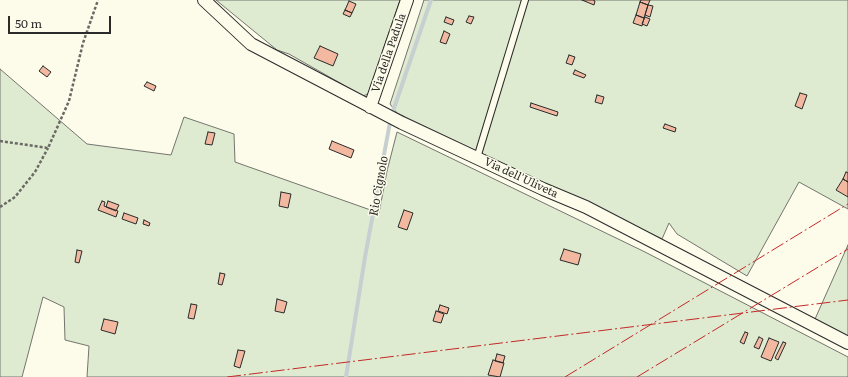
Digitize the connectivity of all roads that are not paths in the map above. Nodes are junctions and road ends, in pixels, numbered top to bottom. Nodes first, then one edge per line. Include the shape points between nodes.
1 (204, 0) edge
2 (407, 0) edge
3 (525, 0) edge
4 (370, 107) junction
5 (477, 158) junction
6 (848, 343) edge

1 - 4 street, Via dell'Uliveta via 251,44
2 - 4 street, Via della Padula
3 - 5 lane
4 - 5 street, Via dell'Uliveta
5 - 6 street, Via dell'Uliveta via 586,207

